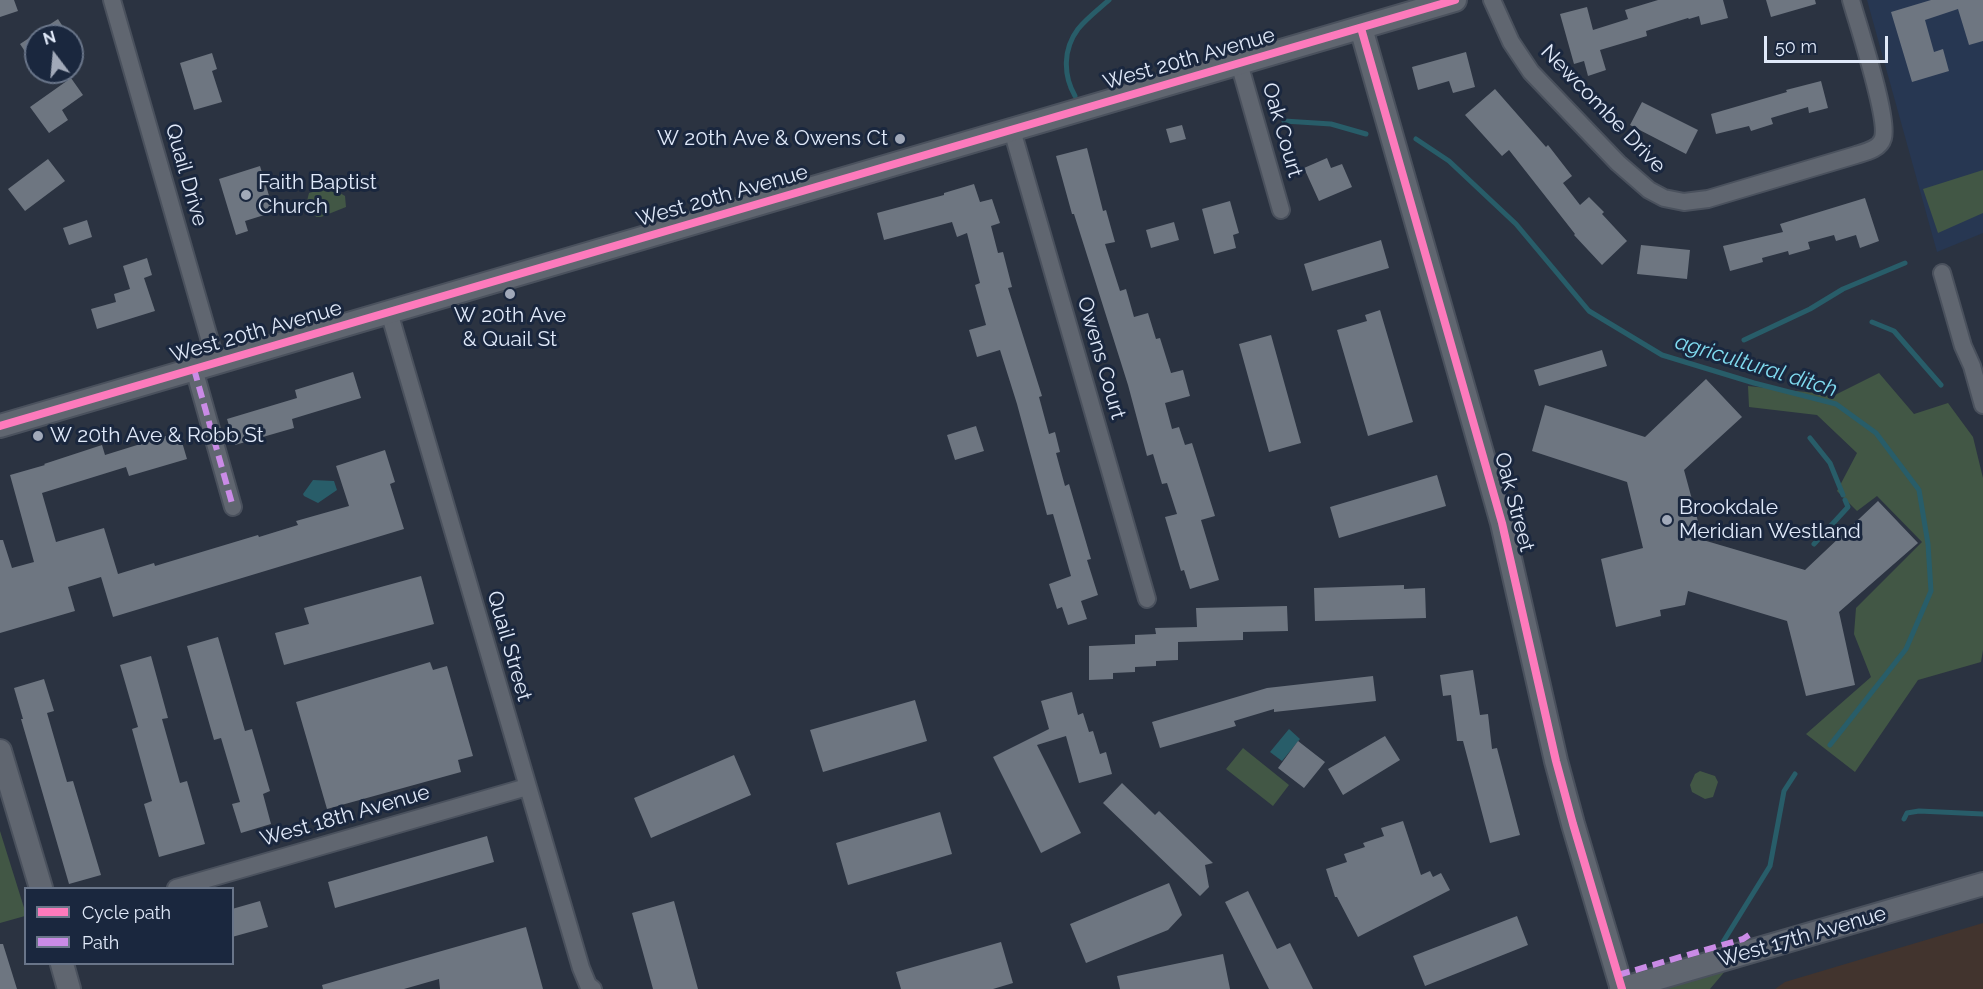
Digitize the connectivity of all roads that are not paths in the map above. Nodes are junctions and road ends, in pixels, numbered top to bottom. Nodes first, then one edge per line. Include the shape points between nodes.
1 (112, 0) edge
2 (1455, 0) edge
3 (1491, 0) edge
4 (1851, 0) edge
5 (1361, 28) junction
6 (1239, 63) junction
7 (1012, 130) junction
8 (1281, 210) dead end
9 (1942, 273) dead end
10 (389, 312) junction
11 (216, 363) junction
12 (1977, 363) edge
13 (194, 369) junction
14 (1983, 405) edge
15 (0, 426) edge
16 (233, 507) dead end
17 (1147, 599) dead end
18 (0, 751) edge
19 (527, 787) junction
20 (1983, 884) edge
21 (41, 887) edge
22 (179, 887) edge
23 (63, 965) edge
24 (69, 989) edge
25 (593, 989) edge
26 (1622, 989) edge

1 - 11 street, Quail Drive
2 - 5 street, West 20th Avenue
3 - 4 street, Newcombe Drive via 1531,72 1649,190 1684,202 1708,199 1856,155 1875,148 1883,139 1880,104
5 - 6 street, West 20th Avenue
5 - 26 street, Oak Street via 1502,523 1556,761
6 - 7 street, West 20th Avenue
6 - 8 street, Oak Court
7 - 10 street, West 20th Avenue
7 - 17 street, Owens Court
9 - 12 street via 1963,346
10 - 11 street, West 20th Avenue
10 - 19 street, Quail Street
11 - 13 street, West 20th Avenue
12 - 14 street
13 - 15 street, West 20th Avenue
13 - 16 street
18 - 21 street
19 - 22 street, West 18th Avenue
19 - 25 street, Quail Street via 580,968
20 - 26 street, West 17th Avenue
23 - 24 street

